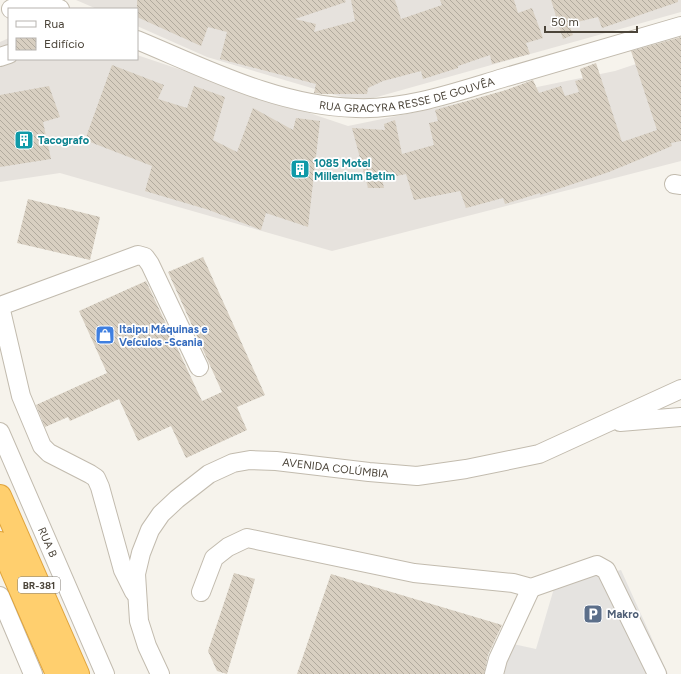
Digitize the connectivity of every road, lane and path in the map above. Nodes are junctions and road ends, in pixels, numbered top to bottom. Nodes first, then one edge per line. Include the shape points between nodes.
1 (31, 0) edge
2 (35, 0) edge
3 (12, 8) edge
4 (57, 8) edge
5 (681, 26) edge
6 (138, 40) edge
7 (0, 306) edge
8 (200, 367) dead end
9 (681, 389) edge
10 (681, 416) edge
11 (608, 424) junction
12 (0, 432) edge
13 (0, 496) edge
14 (0, 543) edge
15 (531, 588) junction
16 (201, 592) dead end
17 (0, 596) edge
18 (137, 599) junction
19 (33, 674) edge
20 (58, 674) edge
21 (78, 674) edge
22 (105, 674) edge
23 (160, 674) edge
24 (494, 674) edge
25 (657, 674) edge

1 - 3 street
2 - 4 street
5 - 6 street, RUA GRACYRA RESSE DE GOUVÊA via 442,96 394,106 356,108 311,103 262,92
7 - 8 street via 138,255 145,257
7 - 18 street via 21,396 42,446 49,453 96,478 123,570
9 - 11 street, AVENIDA COLÚMBIA
10 - 11 street
11 - 18 street, AVENIDA COLÚMBIA via 539,454 417,476 276,461 250,460 222,467 177,499 161,514 150,530 136,574
12 - 22 street, RUA B
13 - 21 highway, BR-381
14 - 20 highway, BR-381
15 - 16 street via 513,583 414,573 247,538 228,546 214,558
15 - 24 street via 498,659
15 - 25 street via 597,565 602,567 606,570
17 - 19 street
18 - 23 street, AVENIDA COLÚMBIA via 141,627

